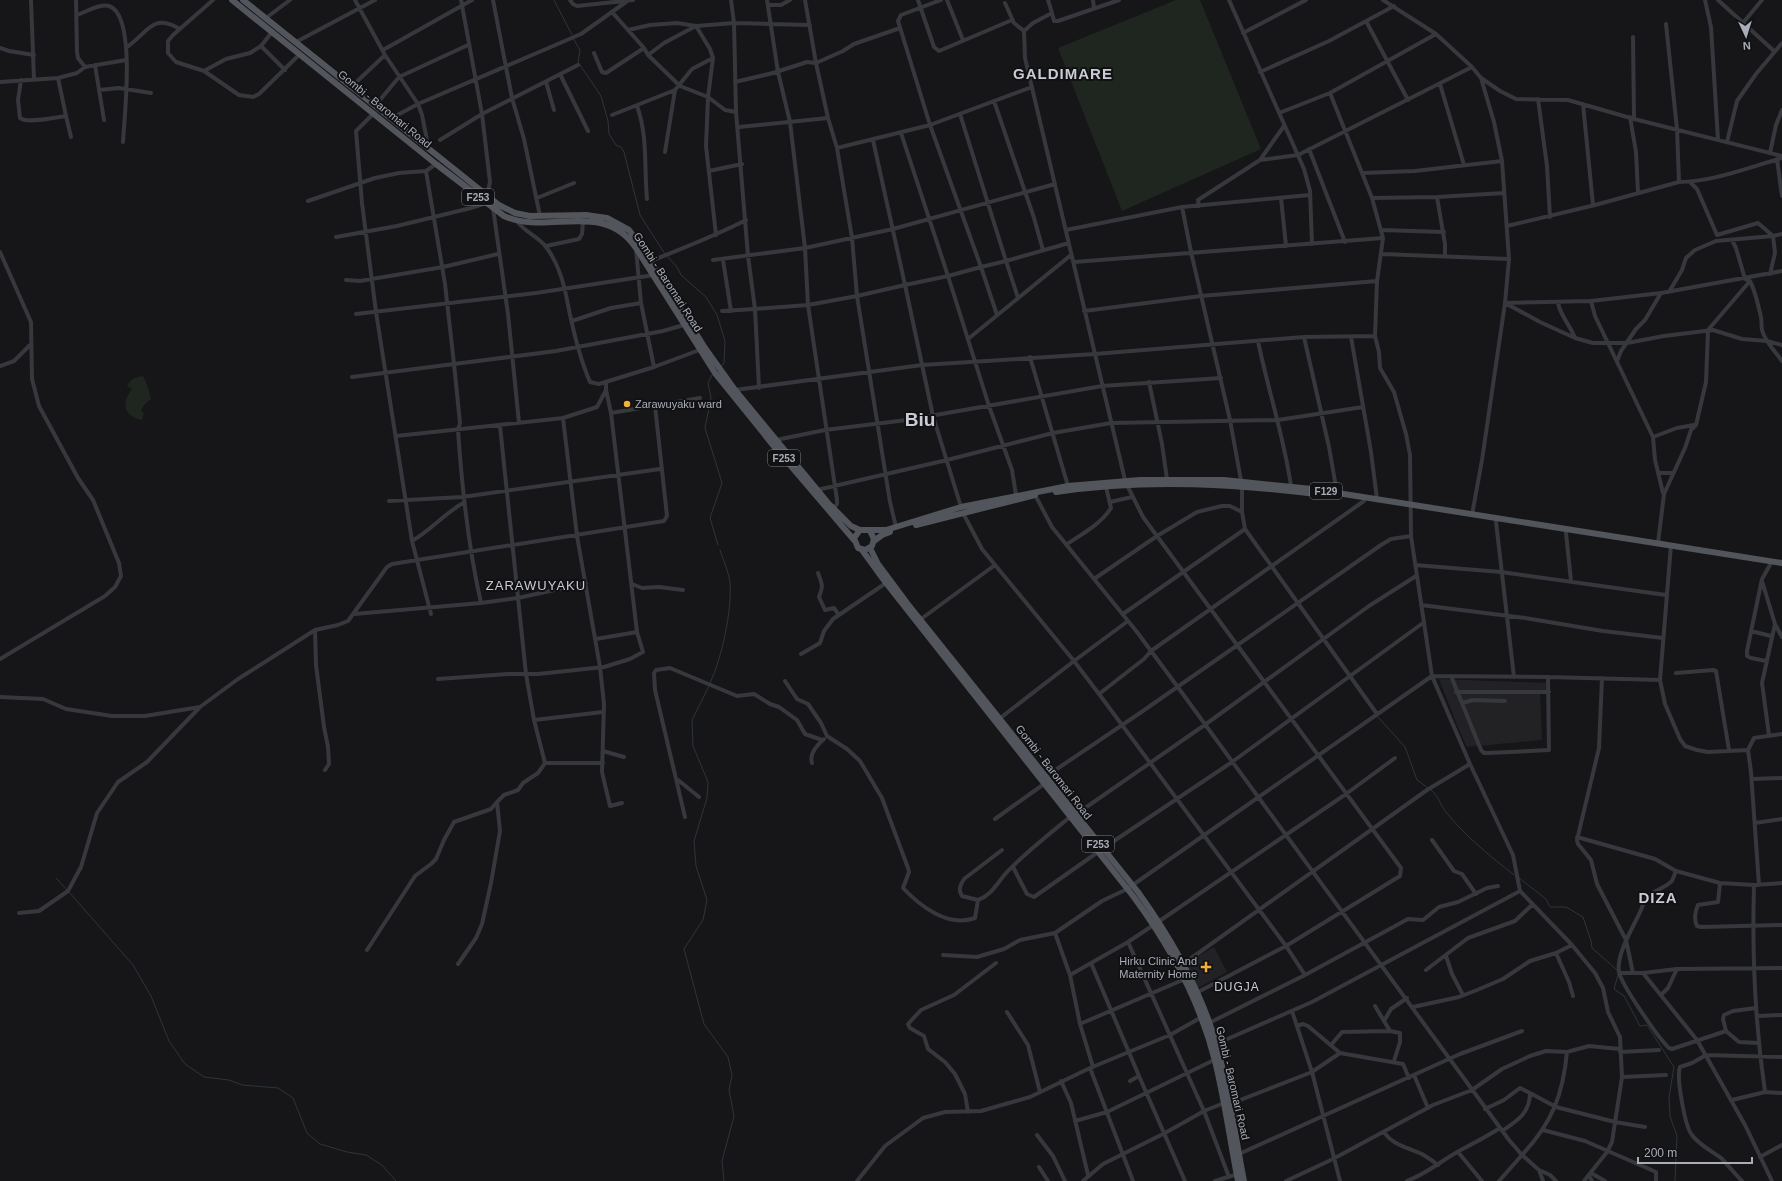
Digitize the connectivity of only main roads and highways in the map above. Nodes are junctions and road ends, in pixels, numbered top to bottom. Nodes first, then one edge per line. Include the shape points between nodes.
1 (232, 0) edge
2 (243, 0) edge
3 (264, 16) junction
4 (256, 18) junction
5 (374, 110) junction
6 (420, 147) junction
7 (486, 200) junction
8 (702, 349) junction
9 (718, 371) junction
10 (1126, 483) junction
11 (1242, 483) junction
12 (1034, 493) junction
13 (1410, 507) junction
14 (962, 510) junction
15 (860, 530) junction
16 (870, 531) junction
17 (854, 540) junction
18 (874, 541) junction
19 (1671, 547) junction
20 (870, 548) junction
21 (862, 550) junction
22 (1782, 563) edge
23 (1782, 566) edge
24 (988, 709) junction
25 (1073, 816) junction
26 (1156, 923) junction
27 (1227, 1104) junction
28 (1240, 1173) junction
29 (1238, 1181) edge
30 (1244, 1181) edge

1 - 4 main road, Gombi - Baromari Road / F253
2 - 3 main road, Gombi - Baromari Road / F253
3 - 4 main road
3 - 5 main road, Gombi - Baromari Road / F253 via 351,87
4 - 5 main road, Gombi - Baromari Road / F253
5 - 6 main road, Gombi - Baromari Road / F253
5 - 6 main road, Gombi - Baromari Road / F253 via 390,119
6 - 7 main road, Gombi - Baromari Road / F253
6 - 7 main road, Gombi - Baromari Road / F253 via 436,164
7 - 8 main road, Gombi - Baromari Road / F253 via 504,216 516,220 583,221 602,223 618,229 630,239
7 - 8 main road, Gombi - Baromari Road / F253 via 515,213 540,216 586,215 616,221 629,230 651,261
8 - 9 main road, Gombi - Baromari Road / F253
9 - 15 main road, Gombi - Baromari Road / F253 via 833,509 851,526
9 - 17 main road, Gombi - Baromari Road / F253 via 773,445
10 - 11 main road, F129
10 - 11 main road, F129 via 1167,479
10 - 12 main road, F129
10 - 12 main road, F129 via 1068,486
11 - 13 main road, F129
11 - 13 main road, F129 via 1291,486
12 - 14 main road, F129
12 - 14 main road, F129 via 1016,495
13 - 19 main road, F129 via 1566,533
13 - 19 main road, F129
14 - 16 main road, F129
14 - 18 main road, F129 via 890,532
15 - 16 main road, F253
15 - 17 main road via 855,534
16 - 18 main road
17 - 21 main road, F253 via 856,546
18 - 20 main road
19 - 22 main road, F129
19 - 23 main road, F129
20 - 21 main road
20 - 24 main road, Gombi - Baromari Road / F253 via 878,564
21 - 24 main road, Gombi - Baromari Road / F253
24 - 25 main road, Gombi - Baromari Road / F253 via 1044,784
24 - 25 main road, Gombi - Baromari Road / F253 via 999,718
25 - 26 main road, Gombi - Baromari Road / F253
26 - 27 main road, Gombi - Baromari Road / F253 via 1185,980 1200,1018
26 - 27 main road, Gombi - Baromari Road / F253 via 1198,992 1216,1044
27 - 28 main road, Gombi - Baromari Road / F253
27 - 28 main road, Gombi - Baromari Road / F253 via 1239,1154
28 - 29 main road, Gombi - Baromari Road / F253
28 - 30 main road, Gombi - Baromari Road / F253

